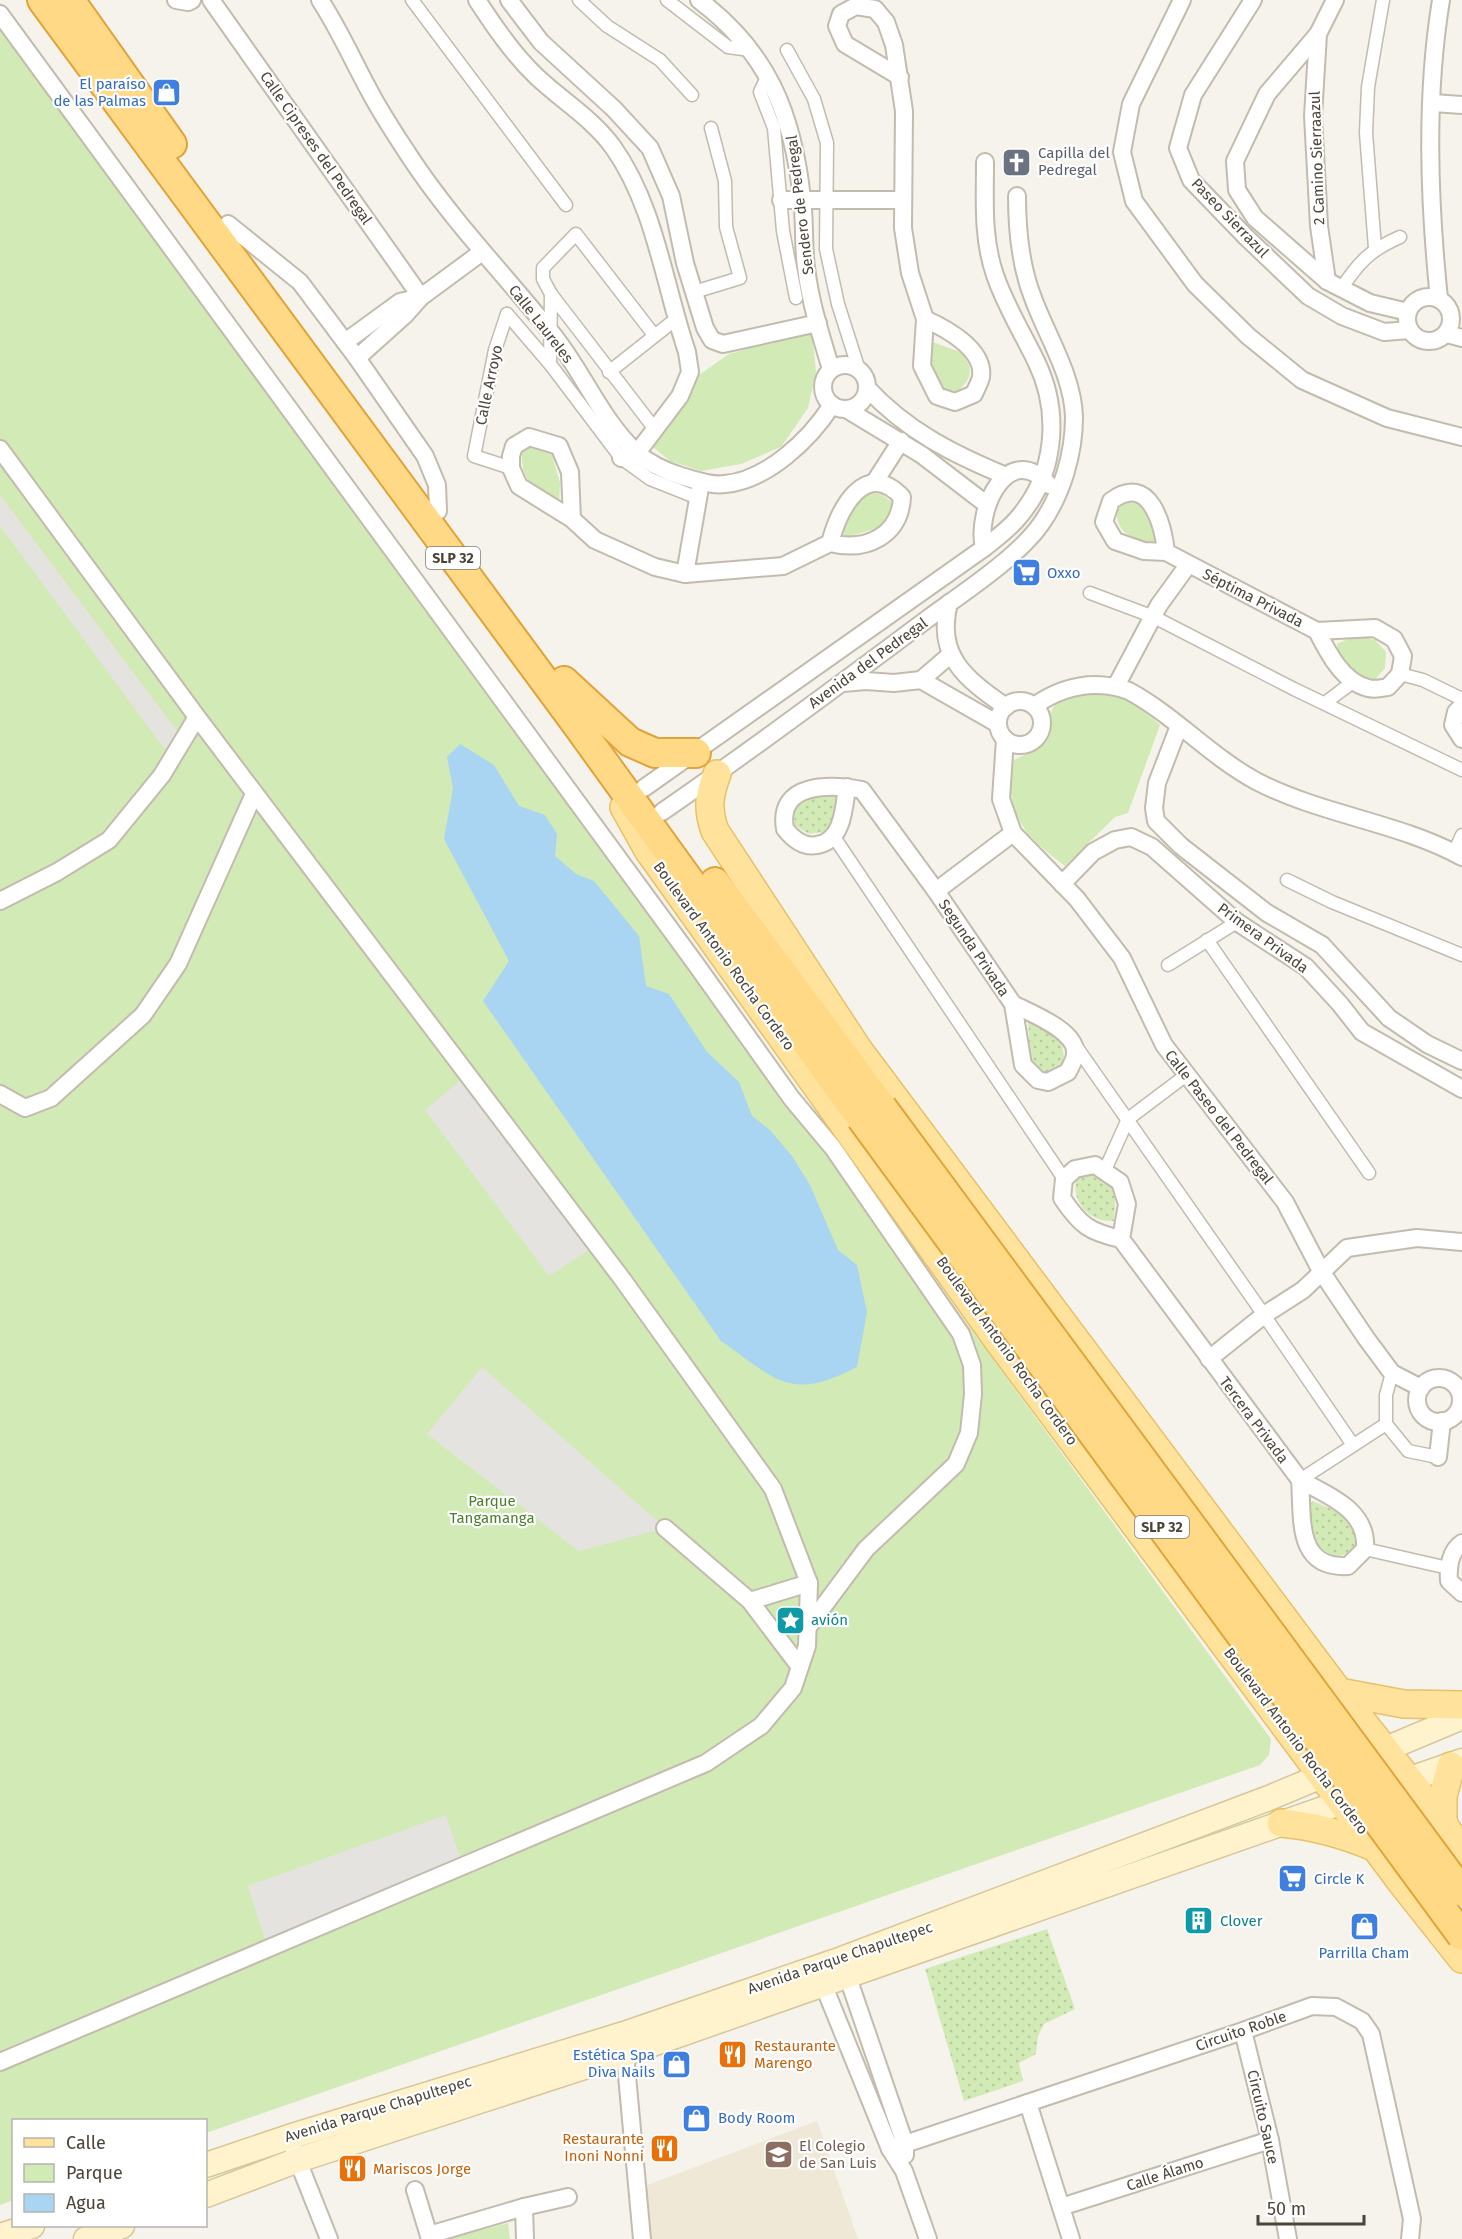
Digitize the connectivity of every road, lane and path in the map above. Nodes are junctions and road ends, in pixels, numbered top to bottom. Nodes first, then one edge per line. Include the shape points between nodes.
1 (42, 0) edge
2 (70, 0) edge
3 (176, 0) edge
4 (192, 0) edge
5 (211, 0) edge
6 (320, 0) edge
7 (412, 0) edge
8 (477, 0) edge
9 (509, 0) edge
10 (579, 0) edge
11 (667, 0) edge
12 (699, 0) edge
13 (1182, 0) edge
14 (1253, 0) edge
15 (1335, 0) edge
16 (1383, 0) edge
17 (1441, 0) edge
18 (0, 14) edge
19 (726, 21) junction
20 (709, 32) junction
21 (1318, 34) junction
22 (750, 50) junction
23 (787, 50) dead end
24 (768, 75) junction
25 (900, 77) dead end
26 (692, 94) dead end
27 (1433, 103) junction
28 (1462, 105) edge
29 (711, 128) dead end
30 (774, 128) junction
31 (791, 129) junction
32 (985, 162) dead end
33 (1017, 195) dead end
34 (802, 199) junction
35 (828, 199) junction
36 (781, 200) junction
37 (901, 200) junction
38 (566, 206) dead end
39 (228, 224) junction
40 (1400, 237) dead end
41 (805, 248) junction
42 (1375, 248) junction
43 (826, 249) junction
44 (482, 252) junction
45 (798, 268) junction
46 (1334, 285) junction
47 (694, 292) junction
48 (551, 294) junction
49 (421, 297) junction
50 (796, 298) dead end
51 (1439, 299) junction
52 (1408, 312) junction
53 (676, 319) junction
54 (925, 319) junction
55 (1456, 321) edge
56 (818, 322) junction
57 (1410, 330) junction
58 (552, 333) junction
59 (654, 335) junction
60 (1454, 336) edge
61 (345, 342) junction
62 (357, 358) junction
63 (550, 364) junction
64 (831, 369) junction
65 (859, 370) junction
66 (609, 372) junction
67 (867, 388) junction
68 (839, 407) junction
69 (654, 428) junction
70 (1462, 437) edge
71 (901, 441) junction
72 (927, 448) junction
73 (0, 449) edge
74 (629, 455) junction
75 (511, 468) junction
76 (1006, 476) junction
77 (1043, 478) junction
78 (874, 483) junction
79 (700, 490) junction
80 (1056, 495) junction
81 (986, 504) junction
82 (438, 511) junction
83 (572, 519) junction
84 (830, 543) junction
85 (984, 548) junction
86 (1166, 552) dead end
87 (1188, 566) junction
88 (685, 574) junction
89 (1090, 594) dead end
90 (949, 603) junction
91 (1154, 617) junction
92 (1317, 631) junction
93 (950, 655) junction
94 (1400, 674) junction
95 (921, 680) junction
96 (564, 681) junction
97 (1354, 681) junction
98 (842, 683) junction
99 (1116, 686) junction
100 (978, 688) junction
101 (1462, 699) edge
102 (1324, 703) junction
103 (964, 705) junction
104 (1006, 706) junction
105 (1034, 706) junction
106 (1462, 706) edge
107 (754, 711) junction
108 (197, 717) junction
109 (577, 726) junction
110 (1179, 726) junction
111 (770, 732) junction
112 (1002, 732) junction
113 (1462, 739) edge
114 (696, 753) junction
115 (1462, 770) edge
116 (717, 774) junction
117 (847, 787) junction
118 (644, 788) junction
119 (254, 794) junction
120 (662, 812) junction
121 (1013, 833) junction
122 (1462, 835) edge
123 (834, 837) junction
124 (1458, 855) edge
125 (1287, 880) dead end
126 (1062, 884) junction
127 (936, 891) junction
128 (0, 901) edge
129 (1236, 922) junction
130 (1207, 940) junction
131 (1462, 955) edge
132 (1168, 965) dead end
133 (793, 987) junction
134 (1013, 1004) junction
135 (1072, 1042) junction
136 (858, 1049) junction
137 (1462, 1061) edge
138 (1185, 1076) junction
139 (1462, 1089) edge
140 (0, 1094) edge
141 (871, 1112) junction
142 (1128, 1119) junction
143 (1105, 1170) junction
144 (1369, 1173) dead end
145 (1064, 1179) junction
146 (1121, 1239) junction
147 (1462, 1242) edge
148 (1321, 1271) junction
149 (1264, 1315) junction
150 (1209, 1359) junction
151 (1392, 1372) junction
152 (1420, 1388) junction
153 (1461, 1405) edge
154 (1442, 1421) junction
155 (1386, 1424) junction
156 (1353, 1445) junction
157 (1438, 1457) joint
158 (1300, 1480) junction
159 (665, 1528) dead end
160 (1462, 1543) edge
161 (1365, 1549) junction
162 (1448, 1568) junction
163 (809, 1583) junction
164 (1462, 1593) edge
165 (750, 1601) junction
166 (808, 1627) junction
167 (800, 1666) junction
168 (1339, 1692) junction
169 (1462, 1705) edge
170 (1462, 1717) edge
171 (1280, 1720) junction
172 (1385, 1749) junction
173 (1457, 1763) edge
174 (1321, 1775) junction
175 (1409, 1780) junction
176 (1341, 1802) junction
177 (1281, 1823) junction
178 (1454, 1840) edge
179 (1376, 1848) junction
180 (1401, 1882) junction
181 (1462, 1892) edge
182 (1462, 1936) edge
183 (1462, 1959) edge
184 (845, 1967) junction
185 (820, 1976) junction
186 (1243, 2031) junction
187 (624, 2044) junction
188 (0, 2062) edge
189 (1028, 2103) junction
190 (288, 2137) junction
191 (1269, 2140) junction
192 (897, 2146) junction
193 (298, 2160) junction
194 (207, 2166) edge
195 (415, 2190) dead end
196 (207, 2194) edge
197 (568, 2197) dead end
198 (524, 2207) junction
199 (1061, 2207) junction
200 (29, 2227) edge
201 (119, 2227) edge
202 (0, 2236) edge
203 (430, 2237) edge
204 (86, 2239) edge
205 (330, 2239) edge
206 (525, 2239) edge
207 (642, 2239) edge
208 (928, 2239) edge
209 (1071, 2239) edge
210 (1288, 2239) edge
211 (1410, 2239) edge

1 - 109 highway, SLP 32
2 - 39 highway, SLP 32
3 - 4 street
5 - 49 street, Calle Cipreses del Pedregal
6 - 44 street, Calle Laureles via 409,156
7 - 38 street
8 - 53 street via 535,75 612,146 641,200
9 - 47 street via 541,42 650,148 671,196
10 - 26 street via 607,26 660,60
11 - 20 street
12 - 19 street, Sendero de Pedregal
13 - 70 street via 1131,104 1122,152 1134,201 1195,284 1248,336 1302,380 1387,418
14 - 57 street, Paseo Sierrazul via 1193,95 1178,148 1191,180 1308,296 1342,316 1384,332
15 - 21 street
16 - 42 street via 1368,87 1366,133
17 - 27 street
18 - 166 street via 733,1019 833,1148 961,1334 972,1365 973,1394 969,1433 956,1464 866,1550
19 - 20 street
19 - 22 street, Sendero de Pedregal
20 - 22 street via 728,47
21 - 46 street, 2 Camino Sierraazul via 1313,116 1319,226
21 - 46 street via 1267,94 1235,161 1237,190 1256,218
22 - 24 street, Sendero de Pedregal
23 - 35 street via 814,99 827,143
24 - 30 street via 760,92
24 - 31 street, Sendero de Pedregal
25 - 37 street via 904,111
27 - 28 street
27 - 51 street via 1431,220
29 - 47 street via 725,181 726,227 740,278
30 - 31 street
30 - 36 street
31 - 34 street, Sendero de Pedregal
32 - 77 street, Avenida del Pedregal via 986,231 994,273 1036,360 1050,405 1050,452
33 - 80 street, Avenida del Pedregal via 1017,231 1023,265 1073,404 1071,453
34 - 35 street
34 - 36 street
34 - 41 street, Sendero de Pedregal
35 - 37 street
35 - 43 street
36 - 45 street
37 - 54 street via 910,273
39 - 61 street via 300,282
39 - 82 highway, SLP 32
40 - 42 street
41 - 43 street
41 - 45 street, Sendero de Pedregal
42 - 46 street
43 - 65 street via 837,304
44 - 49 street
44 - 58 street, Calle Laureles
45 - 50 street
45 - 56 street, Sendero de Pedregal
46 - 52 street via 1370,303
47 - 56 street via 705,328 712,340 723,344
48 - 58 street
48 - 59 street via 543,279 545,263 576,234
48 - 66 street
49 - 61 street via 399,302
49 - 62 street
51 - 52 street via 1426,297 1415,302
51 - 55 street
52 - 57 street
53 - 59 street
53 - 69 street via 690,372 680,396
54 - 54 street via 922,366 937,396 955,402 974,394 981,375 975,355 944,328
55 - 60 street via 1451,326
56 - 64 street, Sendero de Pedregal
57 - 60 street via 1418,339 1430,342
58 - 63 street
58 - 74 street, Calle Laureles via 618,431
59 - 66 street
61 - 62 street
62 - 82 street via 425,456 437,485
63 - 74 street
63 - 75 street, Calle Arroyo via 507,314 495,350 474,456
64 - 65 street via 850,365
64 - 68 street via 822,387 825,398
65 - 67 street
66 - 69 street
67 - 68 street via 856,406
67 - 72 street
68 - 71 street
68 - 79 street, Calle Laureles via 790,454 752,475
69 - 74 street
71 - 72 street
71 - 78 street
72 - 76 street
72 - 81 street
73 - 108 street
74 - 79 street, Calle Laureles
75 - 83 street via 519,486
75 - 83 street via 514,446 529,436 558,446 570,472
76 - 77 street via 1026,470
76 - 81 street
77 - 80 street
77 - 85 street, Avenida del Pedregal via 1016,521
78 - 84 street via 856,490
78 - 84 street via 891,485 902,497 901,514 892,529 863,545 846,547
79 - 88 street
80 - 90 street, Avenida del Pedregal via 1029,539
81 - 85 street via 981,532
82 - 96 highway, SLP 32
83 - 88 street via 595,540 655,567
84 - 88 street via 783,566
85 - 107 street, Avenida del Pedregal
86 - 87 street, Séptima Privada
87 - 91 street, Séptima Privada
87 - 92 street, Séptima Privada
89 - 91 street
90 - 93 street via 944,631
90 - 98 street, Avenida del Pedregal
91 - 99 street, Séptima Privada
91 - 102 street
92 - 94 street, Séptima Privada via 1375,628 1394,639 1403,656
92 - 97 street, Séptima Privada via 1346,676
93 - 95 street
93 - 100 street
94 - 97 street via 1388,687 1369,689
94 - 101 street via 1423,680
95 - 98 street
95 - 103 street
96 - 114 highway via 630,742 655,753
96 - 118 highway, SLP 32
97 - 102 street
98 - 111 street, Avenida del Pedregal
99 - 105 street via 1078,686 1052,694
99 - 110 street via 1139,697
100 - 103 street
100 - 104 street
102 - 115 street
103 - 112 street
104 - 105 street via 1020,701
104 - 112 street via 1000,714
105 - 112 street via 1041,718 1037,738 1025,745 1011,743
106 - 113 street via 1453,725
107 - 111 street
107 - 114 street, Avenida del Pedregal
108 - 119 street
108 - 128 street via 162,775 109,840
109 - 141 highway, SLP 32
109 - 171 main road, Boulevard Antonio Rocha Cordero via 648,850 999,1342
110 - 124 street via 1256,781
110 - 137 street, Primera Privada via 1157,783 1156,821 1181,846 1267,913 1322,945 1389,1018 1427,1044
111 - 116 street, Avenida del Pedregal
112 - 121 street, Calle Paseo del Pedregal via 1001,799
114 - 118 street, Avenida del Pedregal
116 - 120 street, Avenida del Pedregal
116 - 136 main road via 709,795 708,814 715,831
117 - 123 street
117 - 123 street via 809,788 795,796 784,814 784,829 801,844 819,845
117 - 127 street, Segunda Privada via 862,790 872,801
118 - 120 highway, SLP 32
119 - 140 street via 178,964 143,1015 51,1098 25,1108
119 - 163 street via 623,1280 773,1489
120 - 133 highway, SLP 32
121 - 126 street, Calle Paseo del Pedregal
121 - 127 street, Segunda Privada
122 - 124 street
123 - 145 street
125 - 131 street
126 - 129 street, Primera Privada via 1093,852 1115,840 1131,837 1152,847
126 - 138 street, Calle Paseo del Pedregal via 1122,958 1164,1045
127 - 134 street, Segunda Privada
129 - 130 street
129 - 139 street, Primera Privada via 1306,967 1362,1032
130 - 132 street
130 - 144 street
133 - 136 highway
133 - 141 highway, SLP 32
134 - 135 street via 1062,1030
134 - 135 street via 1023,1065 1038,1080 1048,1082 1068,1072 1076,1053
135 - 142 street
136 - 168 main road
138 - 142 street
138 - 148 street, Calle Paseo del Pedregal via 1285,1202
141 - 181 highway, SLP 32, bridge
141 - 182 highway, SLP 32, bridge
142 - 143 street
142 - 149 street
143 - 145 street via 1095,1165 1075,1169
143 - 146 street via 1120,1182 1126,1204
145 - 146 street via 1062,1198 1082,1225
146 - 150 street, Tercera Privada
147 - 148 street via 1417,1238 1347,1248
148 - 149 street via 1303,1290
148 - 151 street, Calle Paseo del Pedregal
149 - 150 street
149 - 156 street
150 - 158 street, Tercera Privada
151 - 152 street, Calle Paseo del Pedregal
151 - 155 street via 1386,1395
152 - 153 street via 1431,1379 1444,1378 1456,1385
152 - 154 street via 1419,1408 1428,1418
153 - 154 street via 1454,1416
154 - 157 street
155 - 156 street
155 - 157 street via 1408,1451
156 - 158 street
158 - 161 street via 1358,1517 1366,1535
158 - 161 street via 1301,1533 1312,1554 1332,1567 1348,1566
159 - 165 street
160 - 162 street via 1456,1547
161 - 162 street
162 - 164 street via 1449,1581
163 - 165 street
163 - 166 street
165 - 167 street
166 - 167 street
167 - 188 street via 793,1688 761,1726 706,1763
168 - 169 main road via 1404,1704
168 - 171 main road via 1332,1711 1320,1724 1305,1729
168 - 172 main road
170 - 172 main road, Avenida Parque Chapultepec
171 - 174 main road, Boulevard Antonio Rocha Cordero
172 - 174 main road, Avenida Parque Chapultepec
172 - 175 main road
173 - 175 main road, Avenida Parque Chapultepec
173 - 178 main road via 1443,1796
174 - 176 main road, Boulevard Antonio Rocha Cordero
174 - 184 main road, Avenida Parque Chapultepec
175 - 176 main road, Avenida Parque Chapultepec
175 - 178 main road
176 - 177 main road, Avenida Parque Chapultepec
176 - 179 main road, Boulevard Antonio Rocha Cordero
177 - 179 main road via 1342,1833
177 - 184 main road, Avenida Parque Chapultepec
178 - 180 main road via 1418,1812 1406,1808 1384,1814 1378,1835
179 - 180 main road, Boulevard Antonio Rocha Cordero
180 - 183 main road, Boulevard Antonio Rocha Cordero
184 - 185 main road, Avenida Parque Chapultepec
184 - 192 street
185 - 187 main road, Avenida Parque Chapultepec
185 - 192 street
186 - 189 street, Circuito Roble
186 - 191 street, Circuito Sauce
186 - 211 street, Circuito Roble via 1312,2006 1336,2007 1362,2021 1371,2034 1412,2219
187 - 190 main road, Avenida Parque Chapultepec
187 - 193 main road, Avenida Parque Chapultepec
187 - 207 street
189 - 192 street, Circuito Roble
189 - 199 street
190 - 193 street
190 - 194 main road, Avenida Parque Chapultepec
191 - 199 street, Calle Álamo
191 - 210 street, Circuito Sauce
192 - 208 street
193 - 196 main road, Avenida Parque Chapultepec
193 - 205 street
195 - 203 street
197 - 198 street
198 - 203 street
198 - 206 street
199 - 209 street
200 - 202 main road
201 - 204 main road

